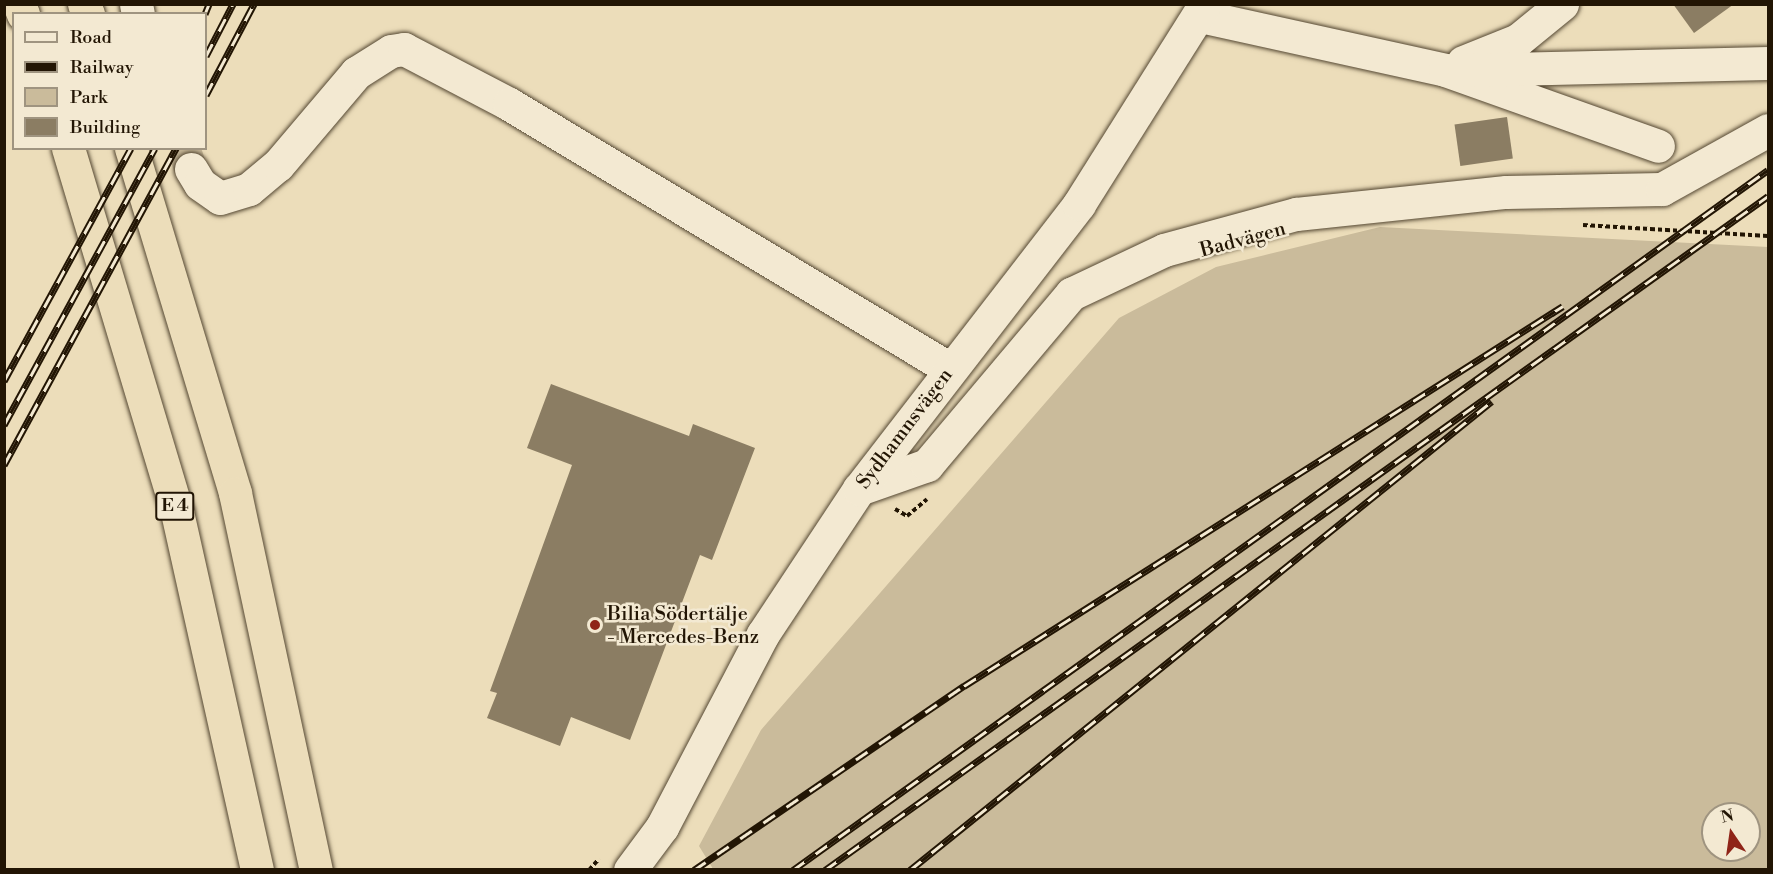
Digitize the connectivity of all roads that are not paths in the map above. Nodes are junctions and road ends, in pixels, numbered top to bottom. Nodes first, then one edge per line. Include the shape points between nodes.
1 (1562, 4) edge
2 (1203, 10) edge
3 (1768, 63) edge
4 (1444, 70) junction
5 (1768, 130) edge
6 (1658, 146) dead end
7 (69, 150) edge
8 (132, 150) edge
9 (191, 169) tunnel mouth
10 (950, 369) junction
11 (859, 489) junction
12 (257, 870) edge
13 (316, 870) edge
14 (630, 870) edge

1 - 4 street via 1518,40
2 - 4 street
2 - 10 street, Sydhamnsvägen via 1079,204
3 - 4 street
4 - 6 street
5 - 11 street via 1662,189 1506,192 1296,214 1164,250 1071,294 927,465
7 - 12 highway, E 4 via 177,512
8 - 13 highway via 235,493
9 - 10 street via 200,184 220,198 249,189 278,165 356,73 391,51 404,50 509,104
10 - 11 street, Sydhamnsvägen
11 - 14 street, Sydhamnsvägen via 763,634 662,827

